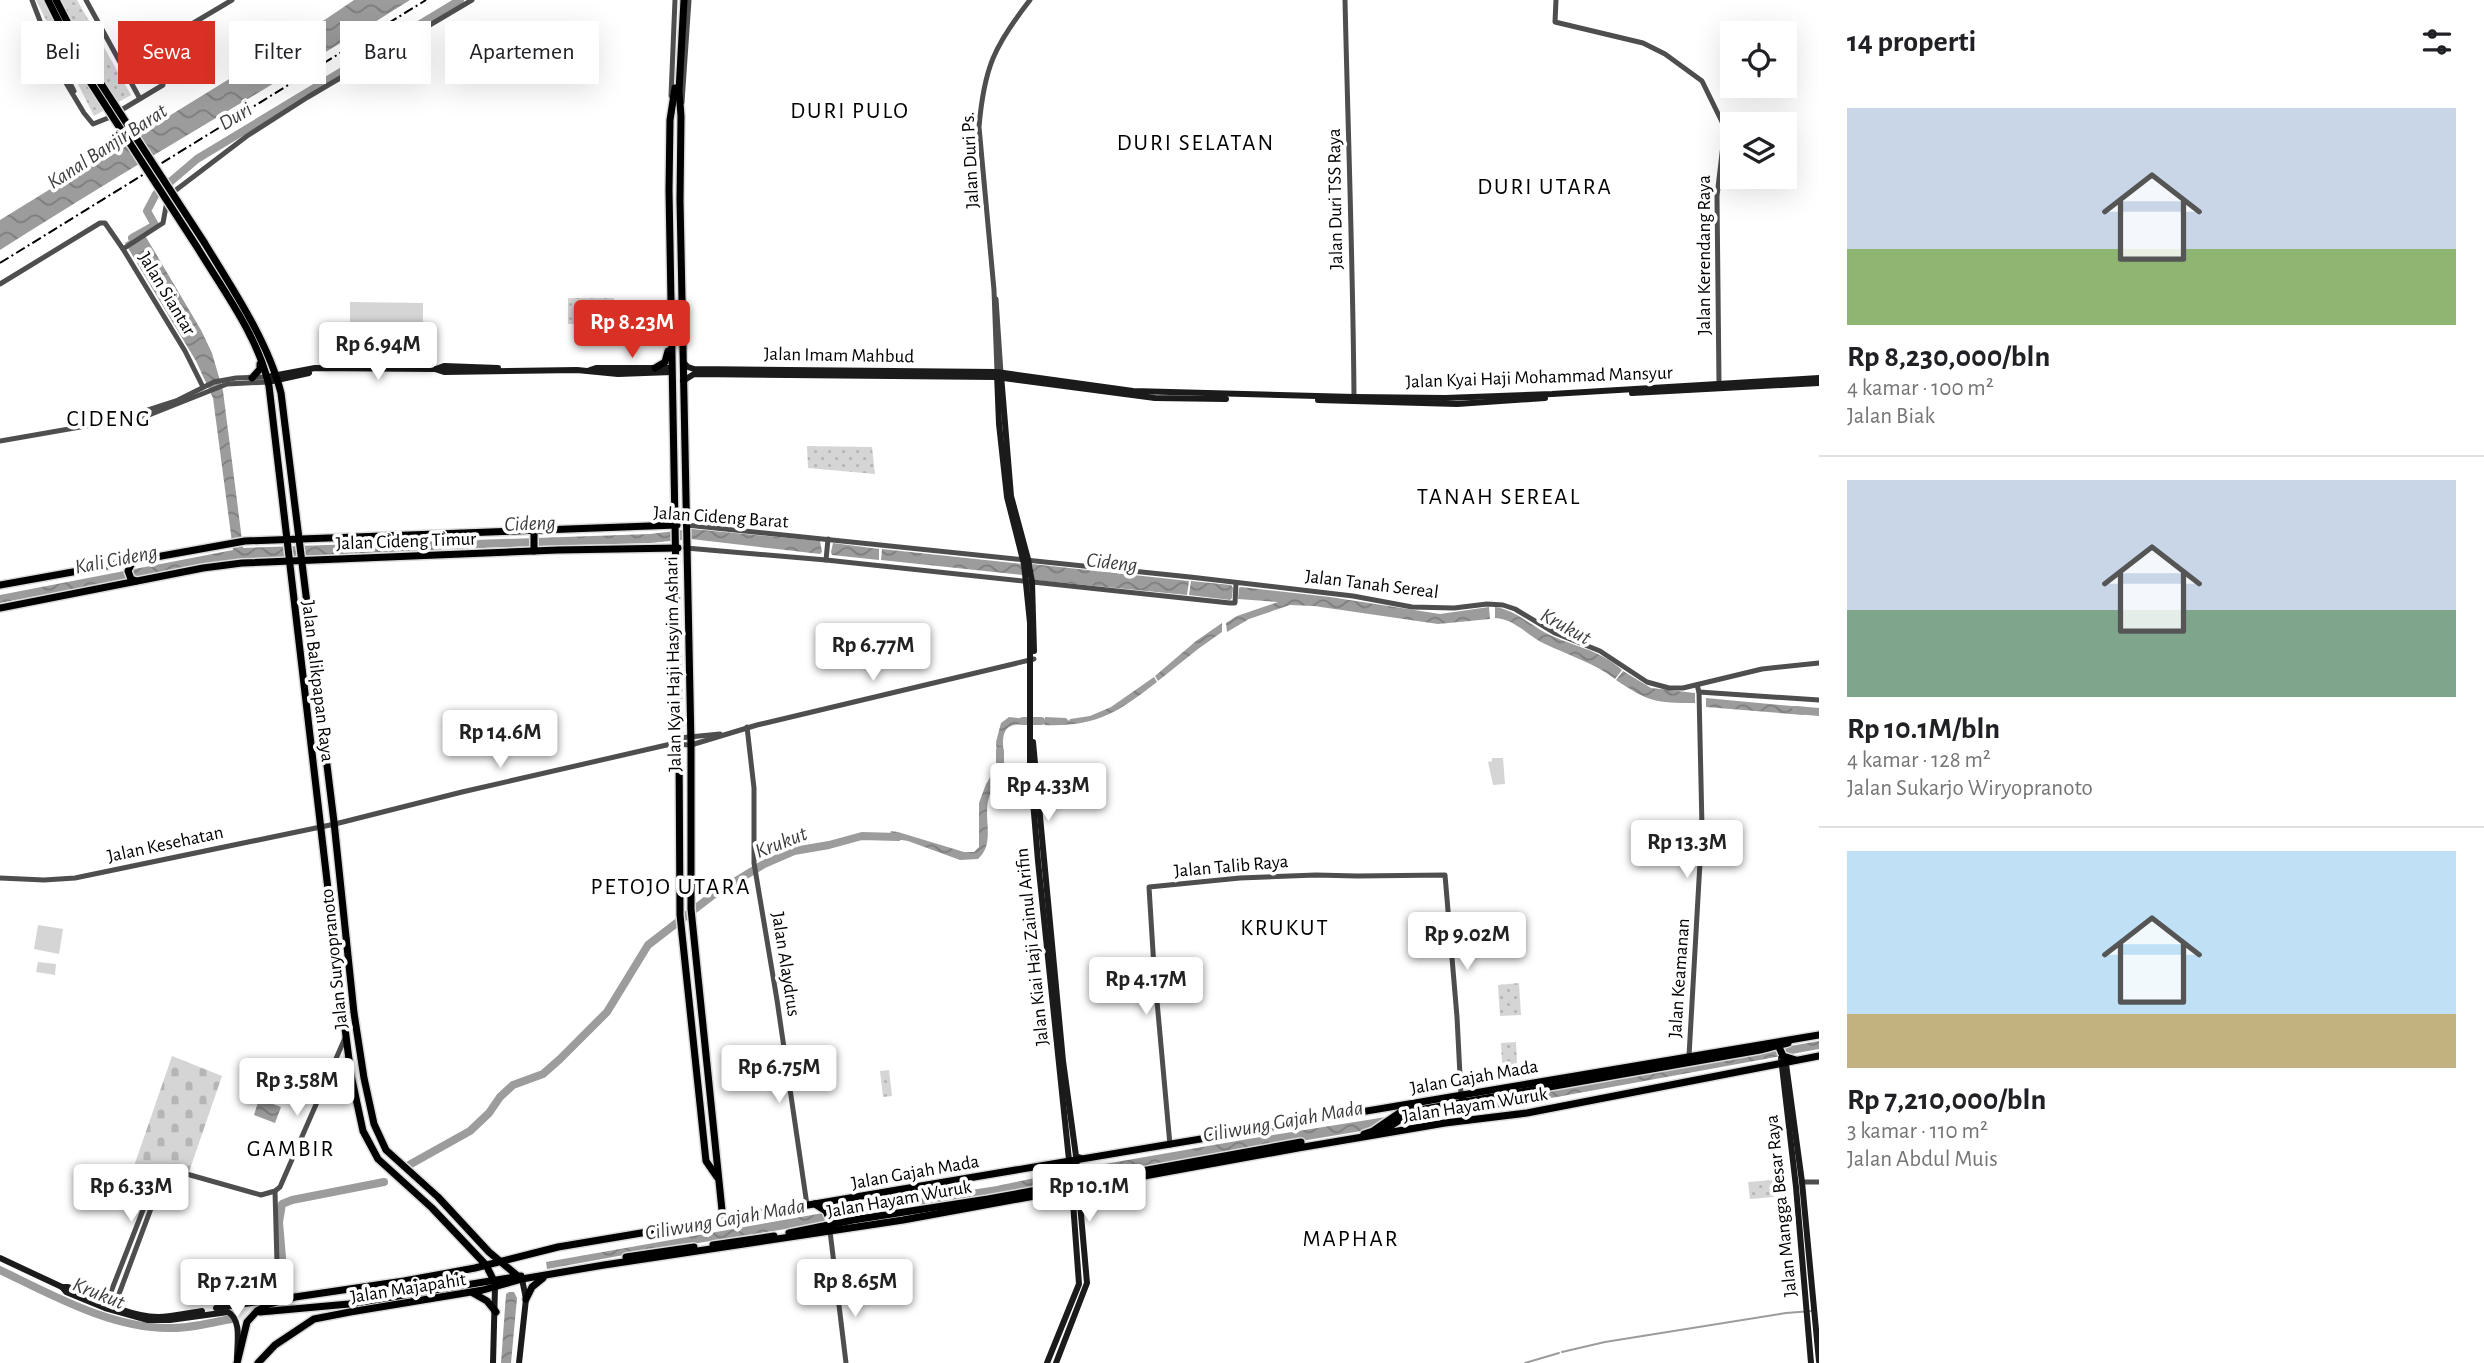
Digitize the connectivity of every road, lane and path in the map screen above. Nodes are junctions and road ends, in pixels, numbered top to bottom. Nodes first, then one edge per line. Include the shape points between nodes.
1 (32, 0) edge
2 (48, 0) edge
3 (56, 0) edge
4 (86, 0) edge
5 (232, 0) edge
6 (472, 0) edge
7 (682, 0) edge
8 (1030, 0) edge
9 (1345, 0) edge
10 (1556, 0) edge
11 (40, 21) edge
12 (60, 21) edge
13 (66, 21) edge
14 (60, 84) edge
15 (66, 84) edge
16 (68, 84) edge
17 (97, 84) edge
18 (677, 87) junction
19 (72, 94) junction
20 (137, 98) junction
21 (672, 106) junction
22 (681, 106) junction
23 (200, 245) junction
24 (124, 249) junction
25 (0, 284) edge
26 (671, 330) junction
27 (260, 360) junction
28 (683, 362) junction
29 (655, 368) junction
30 (672, 370) junction
31 (589, 371) junction
32 (999, 375) junction
33 (252, 378) junction
34 (277, 379) junction
35 (267, 380) junction
36 (1819, 380) edge
37 (683, 381) junction
38 (222, 382) junction
39 (1719, 386) junction
40 (206, 387) junction
41 (1358, 399) junction
42 (0, 441) edge
43 (675, 526) junction
44 (685, 527) junction
45 (534, 533) junction
46 (287, 541) junction
47 (300, 541) junction
48 (828, 541) junction
49 (685, 546) junction
50 (675, 547) junction
51 (534, 549) junction
52 (826, 557) junction
53 (301, 558) junction
54 (288, 559) junction
55 (134, 560) junction
56 (1026, 561) junction
57 (114, 564) junction
58 (125, 568) junction
59 (1029, 580) junction
60 (128, 581) junction
61 (1236, 584) junction
62 (0, 585) edge
63 (0, 608) edge
64 (1032, 660) junction
65 (1819, 663) edge
66 (1697, 685) junction
67 (1699, 692) junction
68 (1819, 700) edge
69 (747, 727) junction
70 (691, 741) junction
71 (676, 743) junction
72 (334, 824) junction
73 (322, 827) junction
74 (0, 878) edge
75 (346, 1035) junction
76 (1819, 1035) edge
77 (1794, 1040) junction
78 (1689, 1056) junction
79 (1819, 1056) edge
80 (337, 1057) junction
81 (349, 1059) junction
82 (1796, 1060) junction
83 (1783, 1062) junction
84 (1596, 1075) junction
85 (1461, 1099) junction
86 (1412, 1109) junction
87 (1467, 1117) junction
88 (1323, 1118) junction
89 (1793, 1141) junction
90 (1331, 1143) junction
91 (1170, 1144) junction
92 (1076, 1158) junction
93 (162, 1179) junction
94 (719, 1180) junction
95 (1802, 1182) junction
96 (1819, 1182) edge
97 (1076, 1184) junction
98 (275, 1191) junction
99 (811, 1205) junction
100 (723, 1220) junction
101 (830, 1226) junction
102 (0, 1258) edge
103 (479, 1259) junction
104 (499, 1261) junction
105 (1810, 1263) junction
106 (486, 1265) junction
107 (475, 1268) junction
108 (547, 1276) junction
109 (520, 1278) junction
110 (495, 1284) junction
111 (472, 1292) junction
112 (295, 1297) junction
113 (278, 1299) junction
114 (526, 1299) junction
115 (106, 1306) junction
116 (114, 1308) junction
117 (1813, 1310) edge
118 (496, 1312) junction
119 (253, 1314) junction
120 (1818, 1337) edge
121 (1055, 1359) edge
122 (1819, 1361) edge
123 (237, 1363) edge
124 (258, 1363) edge
125 (493, 1363) edge
126 (519, 1363) edge
127 (846, 1363) edge
128 (1047, 1363) edge
129 (1811, 1363) edge

1 - 11 street
2 - 12 main road
3 - 13 main road
4 - 20 street
5 - 20 street via 148,50 164,84
6 - 24 street via 247,136 172,193 163,223
7 - 18 main road, Jalan Kyai Haji Hasyim Ashari
7 - 21 street, Jalan Kyai Haji Hasyim Ashari
7 - 22 street, Jalan Kyai Haji Hasyim Ashari
8 - 32 street, Jalan Duri Ps. via 997,47 981,104
9 - 41 street, Jalan Duri TSS Raya
10 - 39 street, Jalan Kerendang Raya via 1555,22 1648,44 1702,81 1725,128 1717,196
14 - 19 street
15 - 19 street
16 - 19 street
17 - 23 main road, bridge
18 - 21 main road, Jalan Kyai Haji Hasyim Ashari
18 - 22 main road, Jalan Kyai Haji Hasyim Ashari
19 - 20 street via 93,124
21 - 26 main road, Jalan Kyai Haji Hasyim Ashari
22 - 28 main road, Jalan Kyai Haji Hasyim Ashari
23 - 27 main road, Jalan Balikpapan Raya
23 - 34 main road, Jalan Balikpapan Raya via 241,305
24 - 25 street, Jalan Siantar via 108,225 100,223
24 - 40 street, Jalan Siantar
26 - 29 main road via 665,362
26 - 30 main road, Jalan Kyai Haji Hasyim Ashari
27 - 33 main road via 260,369
27 - 35 main road, Jalan Balikpapan Raya
28 - 32 main road, Jalan Imam Mahbud via 694,369
28 - 37 main road, Jalan Kyai Haji Hasyim Ashari
29 - 30 main road
29 - 31 main road
30 - 31 main road
30 - 43 main road, Jalan Kyai Haji Hasyim Ashari
31 - 34 main road via 320,369
32 - 37 main road, Jalan Imam Mahbud via 705,374
32 - 41 main road, Jalan Kyai Haji Mohammad Mansyur via 1099,390
32 - 56 main road via 1006,497
33 - 35 street
33 - 38 street
34 - 35 main road
34 - 47 main road, Jalan Balikpapan Raya
35 - 38 street
35 - 46 main road, Jalan Balikpapan Raya
36 - 39 main road, Jalan Kyai Haji Mohammad Mansyur
37 - 44 main road, Jalan Kyai Haji Hasyim Ashari
38 - 40 street
39 - 41 main road, Jalan Kyai Haji Mohammad Mansyur via 1529,397
40 - 42 street via 178,405 142,415
43 - 44 main road, Jalan Cideng Barat
43 - 45 main road, Jalan Cideng Barat
43 - 50 main road, Jalan Kyai Haji Hasyim Ashari
44 - 48 street, Jalan Cideng Barat
44 - 49 main road, Jalan Kyai Haji Hasyim Ashari
45 - 47 main road, Jalan Cideng Barat
45 - 51 main road
46 - 47 main road, Jalan Cideng Barat
46 - 54 main road, Jalan Balikpapan Raya
46 - 55 main road, Jalan Cideng Barat via 245,541
47 - 53 main road, Jalan Balikpapan Raya
48 - 52 street
48 - 56 street, Jalan Cideng Barat
49 - 50 main road, Jalan Cideng Timur
49 - 52 street, Jalan Cideng Timur
49 - 70 main road, Jalan Kyai Haji Hasyim Ashari
50 - 51 main road, Jalan Cideng Timur
50 - 71 main road, Jalan Kyai Haji Hasyim Ashari
51 - 53 main road, Jalan Cideng Timur
52 - 59 street, Jalan Cideng Timur
53 - 54 main road, Jalan Cideng Timur
53 - 72 main road, Jalan Balikpapan Raya
54 - 60 main road, Jalan Cideng Timur
54 - 73 main road, Jalan Balikpapan Raya
55 - 57 main road, Jalan Cideng Barat
55 - 58 main road
56 - 59 main road
56 - 61 street, Jalan Tanah Sereal
57 - 58 main road
57 - 62 main road, Jalan Cideng Barat
58 - 60 main road
59 - 61 street, Jalan Cideng Timur via 1235,601
59 - 64 main road
60 - 63 main road, Jalan Cideng Timur
61 - 66 street, Jalan Tanah Sereal via 1412,607 1503,605 1600,652 1647,682 1680,688
64 - 69 street, Jalan Kesehatan
64 - 92 main road, Jalan Kiai Haji Zainul Arifin via 1030,714 1046,916 1068,1129
65 - 66 street, Jalan Tanah Sereal via 1762,669
66 - 67 street, Jalan Keamanan
67 - 68 street
67 - 78 street, Jalan Keamanan via 1702,839
69 - 70 street, Jalan Kesehatan
69 - 99 street, Jalan Alaydrus via 754,788 754,863
70 - 71 street, Jalan Kesehatan
70 - 94 main road, Jalan Kyai Haji Hasyim Ashari via 691,912
71 - 72 street, Jalan Kesehatan
71 - 94 main road, Jalan Kyai Haji Hasyim Ashari via 680,918 706,1161
72 - 73 street, Jalan Kesehatan
72 - 104 main road, Jalan Suryopranoto via 354,1013 379,1137 386,1150
73 - 74 street, Jalan Kesehatan via 66,880
73 - 75 main road, Jalan Suryopranoto
75 - 80 street
75 - 81 main road, Jalan Suryopranoto
76 - 77 main road, Jalan Gajah Mada
77 - 78 main road, Jalan Gajah Mada
77 - 83 main road, Jalan Gajah Mada
78 - 84 main road, Jalan Gajah Mada
79 - 82 main road, Jalan Hayam Wuruk
80 - 81 street
80 - 98 street
81 - 103 main road, Jalan Suryopranoto via 366,1140 390,1171
82 - 83 main road, Jalan Hayam Wuruk
82 - 83 main road via 1790,1065
83 - 84 main road, Jalan Gajah Mada
83 - 87 main road, Jalan Hayam Wuruk via 1538,1111
83 - 89 main road, Jalan Mangga Besar Raya
84 - 85 main road, Jalan Gajah Mada
85 - 86 main road, Jalan Gajah Mada
85 - 87 main road
85 - 88 main road via 1445,1094 1415,1098
85 - 91 street, Jalan Talib Raya via 1445,875 1240,878 1149,887
86 - 88 main road, Jalan Gajah Mada
86 - 90 main road via 1376,1134
86 - 97 main road, Jalan Hayam Wuruk via 1371,1131
87 - 90 main road, Jalan Hayam Wuruk
88 - 91 main road, Jalan Gajah Mada
89 - 95 main road, Jalan Mangga Besar Raya
89 - 105 main road, Jalan Mangga Besar Raya
90 - 97 main road, Jalan Hayam Wuruk
91 - 92 main road, Jalan Gajah Mada
92 - 97 main road, Jalan Kiai Haji Zainul Arifin
92 - 99 main road, Jalan Gajah Mada
93 - 98 street via 180,1172 261,1195
93 - 115 street via 154,1182
93 - 116 street
94 - 100 main road, Jalan Kyai Haji Hasyim Ashari
95 - 96 street
95 - 105 main road, Jalan Mangga Besar Raya
97 - 101 main road, Jalan Hayam Wuruk
97 - 121 main road, Jalan Kiai Haji Zainul Arifin via 1087,1283
98 - 113 street
99 - 100 main road, Jalan Gajah Mada
99 - 101 main road via 827,1212
100 - 104 main road, Jalan Gajah Mada
101 - 108 main road, Jalan Hayam Wuruk
101 - 109 main road, Jalan Hayam Wuruk
101 - 127 street
102 - 115 main road via 66,1292
103 - 106 main road, Jalan Suryopranoto
103 - 107 main road
104 - 106 main road, Jalan Gajah Mada
104 - 109 main road, Jalan Suryopranoto
105 - 117 main road, Jalan Mangga Besar Raya
106 - 107 main road, Jalan Gajah Mada
106 - 110 main road
107 - 112 main road, Jalan Gajah Mada
108 - 109 main road, Jalan Hayam Wuruk
108 - 114 main road via 534,1284
109 - 110 main road, Jalan Hayam Wuruk
109 - 114 main road
110 - 111 main road, Jalan Majapahit
110 - 118 main road
110 - 119 main road
111 - 118 main road
111 - 124 main road, Jalan Majapahit via 314,1319 275,1345
112 - 113 main road
112 - 119 main road, Jalan Gajah Mada
113 - 116 main road via 160,1317
114 - 126 main road
115 - 116 main road
116 - 123 main road via 160,1321 228,1312 237,1323
117 - 120 main road, Jalan Mangga Besar Raya
117 - 129 main road, Jalan Mangga Besar Raya
118 - 125 main road
119 - 123 main road
120 - 122 main road, Jalan Mangga Besar Raya
121 - 128 main road, Jalan Kiai Haji Zainul Arifin

